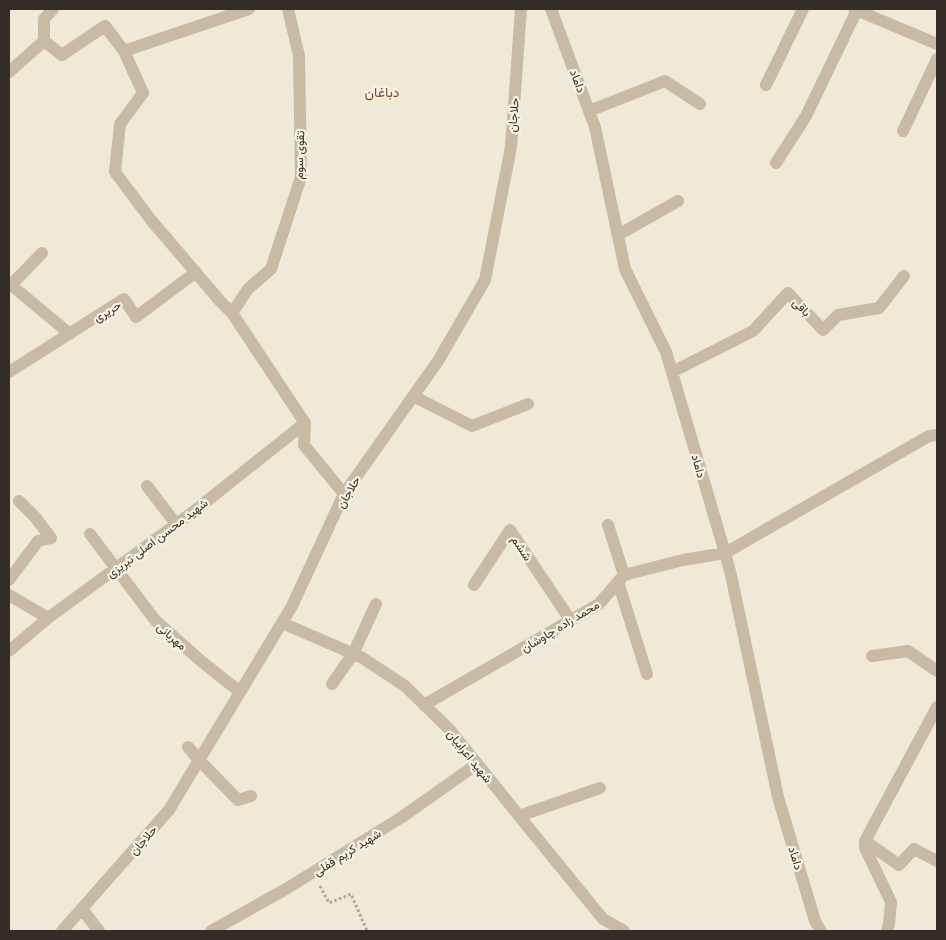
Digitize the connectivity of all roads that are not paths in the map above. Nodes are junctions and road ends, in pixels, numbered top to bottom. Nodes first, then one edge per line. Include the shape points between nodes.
1 (53, 9) edge
2 (249, 9) edge
3 (288, 9) edge
4 (521, 9) edge
5 (551, 9) edge
6 (803, 9) edge
7 (856, 9) edge
8 (44, 41) junction
9 (937, 44) edge
10 (124, 51) junction
11 (937, 58) edge
12 (9, 72) edge
13 (766, 85) dead end
14 (700, 104) dead end
15 (589, 111) junction
16 (903, 131) dead end
17 (776, 162) dead end
18 (678, 201) dead end
19 (618, 236) junction
20 (42, 253) dead end
21 (196, 272) junction
22 (904, 276) dead end
23 (232, 313) junction
24 (70, 334) junction
25 (9, 372) edge
26 (672, 372) junction
27 (413, 396) junction
28 (528, 404) dead end
29 (305, 423) junction
30 (937, 435) edge
31 (146, 486) dead end
32 (344, 494) junction
33 (19, 501) dead end
34 (176, 524) junction
35 (608, 525) dead end
36 (90, 534) dead end
37 (725, 553) junction
38 (116, 568) junction
39 (621, 579) junction
40 (9, 580) edge
41 (474, 585) dead end
42 (9, 595) edge
43 (376, 604) dead end
44 (48, 618) junction
45 (571, 621) junction
46 (282, 623) junction
47 (9, 651) edge
48 (353, 654) junction
49 (872, 656) dead end
50 (937, 671) edge
51 (647, 674) dead end
52 (332, 684) dead end
53 (240, 692) junction
54 (424, 705) junction
55 (937, 707) edge
56 (188, 747) dead end
57 (199, 760) junction
58 (477, 764) junction
59 (600, 788) dead end
60 (251, 796) dead end
61 (519, 816) junction
62 (865, 841) junction
63 (937, 861) edge
64 (82, 909) junction
65 (62, 931) edge
66 (99, 931) edge
67 (211, 931) edge
68 (624, 931) edge
69 (821, 931) edge
70 (887, 931) edge

1 - 8 street via 44,20
2 - 10 street
3 - 23 street, تقوی سوم via 300,56 301,177 270,269 248,289
4 - 27 street, حلاجان via 510,147 485,280 438,361
5 - 15 street, داماد
6 - 13 street
7 - 9 street
7 - 17 street via 806,116
8 - 10 street via 62,55 105,26
8 - 12 street
10 - 21 street via 143,93 120,124 115,172
11 - 16 street
14 - 15 street via 665,81
15 - 19 street, داماد
18 - 19 street
19 - 26 street, داماد via 625,269 666,352
20 - 24 street via 11,285
21 - 23 street
21 - 24 street, حریری via 136,317 124,299
22 - 26 street, باقی via 879,308 838,315 823,330 788,293 753,332
23 - 29 street
24 - 25 street, حریری
26 - 37 street, داماد
27 - 28 street via 472,426
27 - 32 street, حلاجان
29 - 32 street via 304,445
29 - 34 street, شهید محسن اصلی تبریزی
30 - 37 street via 929,436
31 - 34 street
32 - 46 street, حلاجان
33 - 40 street via 51,538 38,541
34 - 38 street, شهید محسن اصلی تبریزی
35 - 39 street
36 - 38 street, مهربانی
37 - 39 street via 684,560
37 - 69 street, داماد via 778,797 815,921
38 - 44 street, شهید محسن اصلی تبریزی
38 - 53 street, مهربانی via 155,620
39 - 45 street, محمد زاده چاوشان via 599,604
39 - 51 street
41 - 45 street, ششم via 510,530
42 - 44 street
43 - 48 street
44 - 47 street, شهید محسن اصلی تبریزی
45 - 54 street, محمد زاده چاوشان
46 - 48 street, شهید اعرابیان
46 - 53 street, حلاجان
48 - 52 street
48 - 54 street, شهید اعرابیان via 405,686
49 - 50 street via 908,652
53 - 57 street, حلاجان
54 - 58 street, شهید اعرابیان via 450,730
55 - 62 street
56 - 57 street
57 - 60 street via 238,800
57 - 64 street, حلاجان via 169,810
58 - 61 street, شهید اعرابیان
58 - 67 street, شهید کریم قفلی via 402,817 313,873
59 - 61 street
61 - 68 street, شهید اعرابیان via 603,918
62 - 63 street via 899,864 914,849
62 - 70 street via 865,848 891,902
64 - 65 street, حلاجان
64 - 66 street

